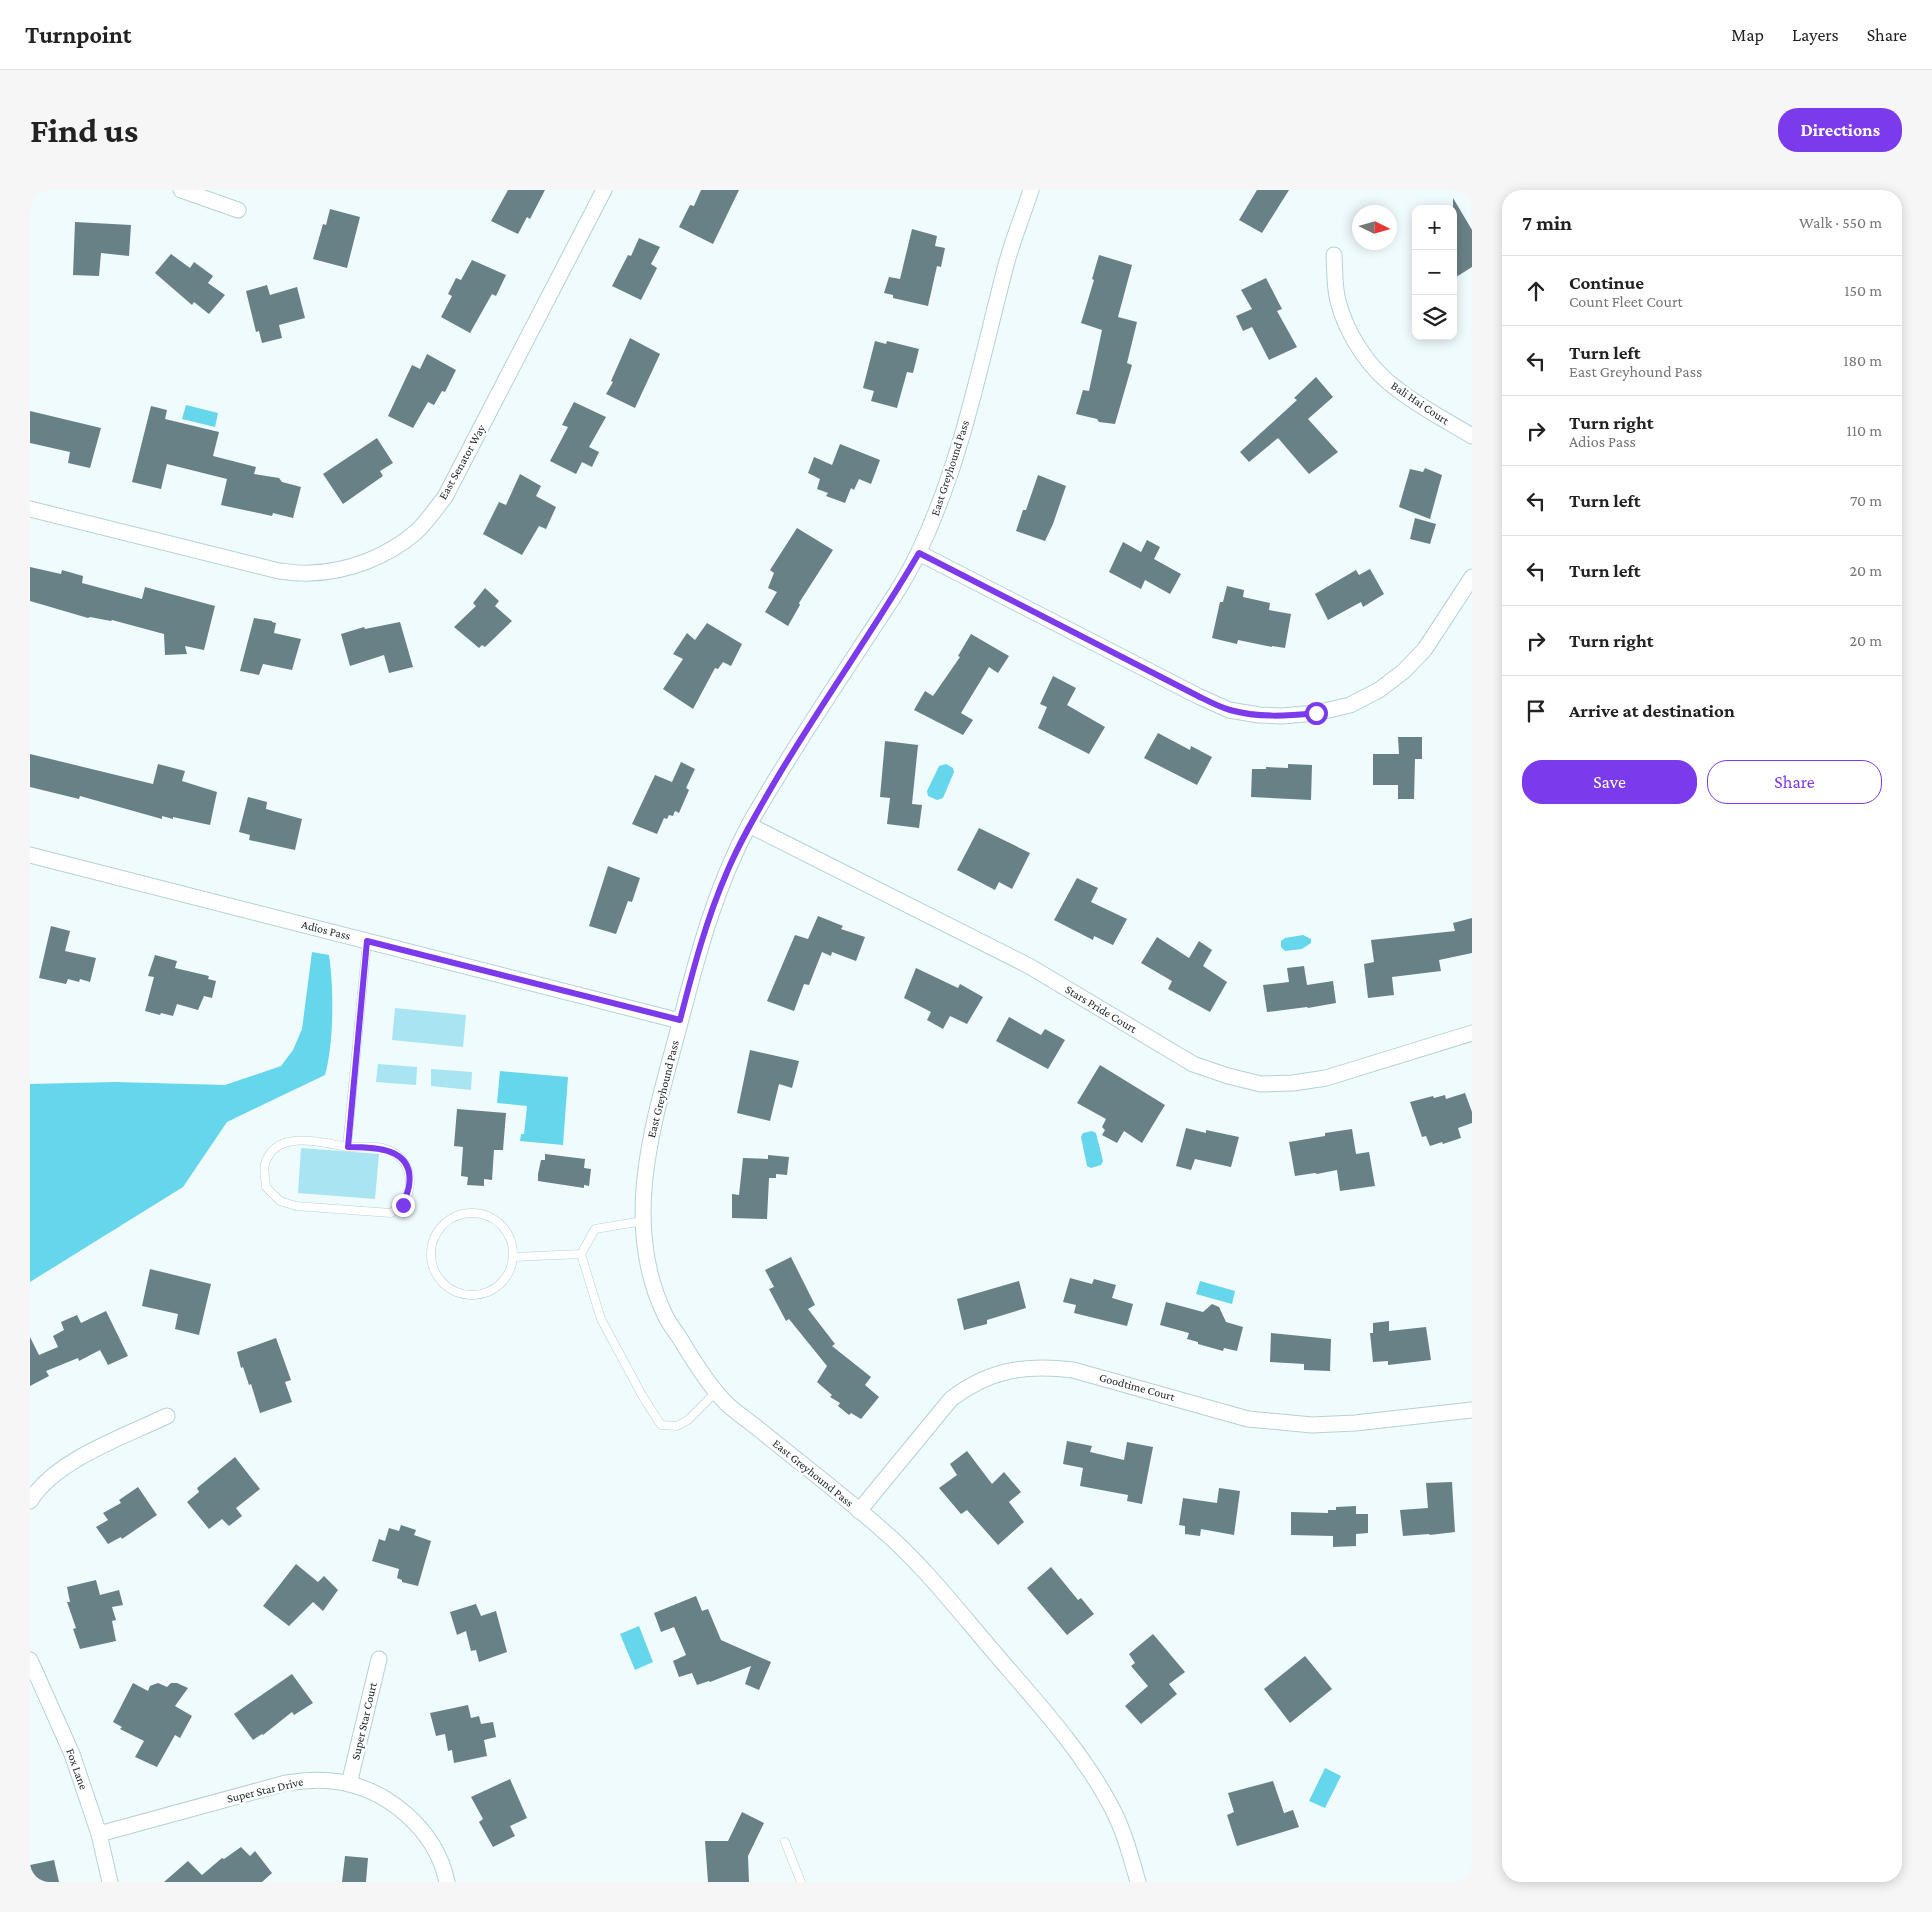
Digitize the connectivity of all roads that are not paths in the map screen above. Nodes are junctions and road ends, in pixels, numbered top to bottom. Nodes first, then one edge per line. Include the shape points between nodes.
1 (182, 190) edge
2 (604, 190) edge
3 (1031, 190) edge
4 (238, 210) dead end
5 (1334, 255) dead end
6 (1472, 436) edge
7 (30, 509) edge
8 (919, 553) junction
9 (1472, 577) edge
10 (749, 825) junction
11 (30, 855) edge
12 (367, 941) junction
13 (680, 1020) junction
14 (1472, 1033) edge
15 (348, 1147) junction
16 (643, 1221) junction
17 (581, 1254) junction
18 (513, 1257) junction
19 (717, 1391) junction
20 (1472, 1410) edge
21 (167, 1416) dead end
22 (30, 1501) edge
23 (859, 1511) junction
24 (379, 1659) dead end
25 (30, 1660) edge
26 (349, 1784) junction
27 (99, 1834) junction
28 (785, 1842) dead end
29 (110, 1882) edge
30 (447, 1882) edge
31 (801, 1882) edge
32 (1138, 1882) edge

1 - 4 street
2 - 7 street, East Senator Way via 446,497 417,531 393,549 341,570 279,571
3 - 8 street, East Greyhound Pass via 1008,258 960,445 942,501
5 - 6 street, Bali Hai Court via 1337,300 1360,349 1396,389
8 - 9 street via 1198,696 1229,710 1259,715 1334,710 1379,690 1425,649
8 - 10 street, East Greyhound Pass
10 - 13 street, East Greyhound Pass via 710,915
10 - 14 street, Stars Pride Court via 1028,966 1194,1064 1228,1076 1261,1084 1326,1078
11 - 12 street, Adios Pass
12 - 13 street, Adios Pass
12 - 15 lane
13 - 16 street, East Greyhound Pass via 650,1139
15 - 15 lane via 301,1140 280,1144 270,1152 265,1166 266,1187 280,1201 296,1206 390,1213 403,1205 409,1186 408,1167 399,1156 383,1148
16 - 17 lane via 595,1229
16 - 19 street, East Greyhound Pass via 650,1274 666,1316 693,1361
17 - 18 lane
17 - 19 lane via 601,1319 643,1397 662,1425 677,1426 688,1420
18 - 18 lane via 506,1231 496,1221 471,1213 458,1215 437,1232 431,1258 442,1283 466,1295 479,1295 502,1282
19 - 23 street, East Greyhound Pass via 726,1402
20 - 23 street, Goodtime Court via 1355,1423 1257,1420 1073,1370 1022,1368 993,1375 966,1387 950,1399
21 - 22 street via 66,1466
23 - 32 street, East Greyhound Pass via 917,1564 1058,1728 1113,1810
24 - 26 street, Super Star Court
25 - 27 street, Fox Lane via 72,1754
26 - 27 street, Super Star Drive via 333,1780 286,1783
26 - 30 street, Super Star Drive via 388,1800 418,1825 438,1857
27 - 29 street, Fox Lane
28 - 31 lane

